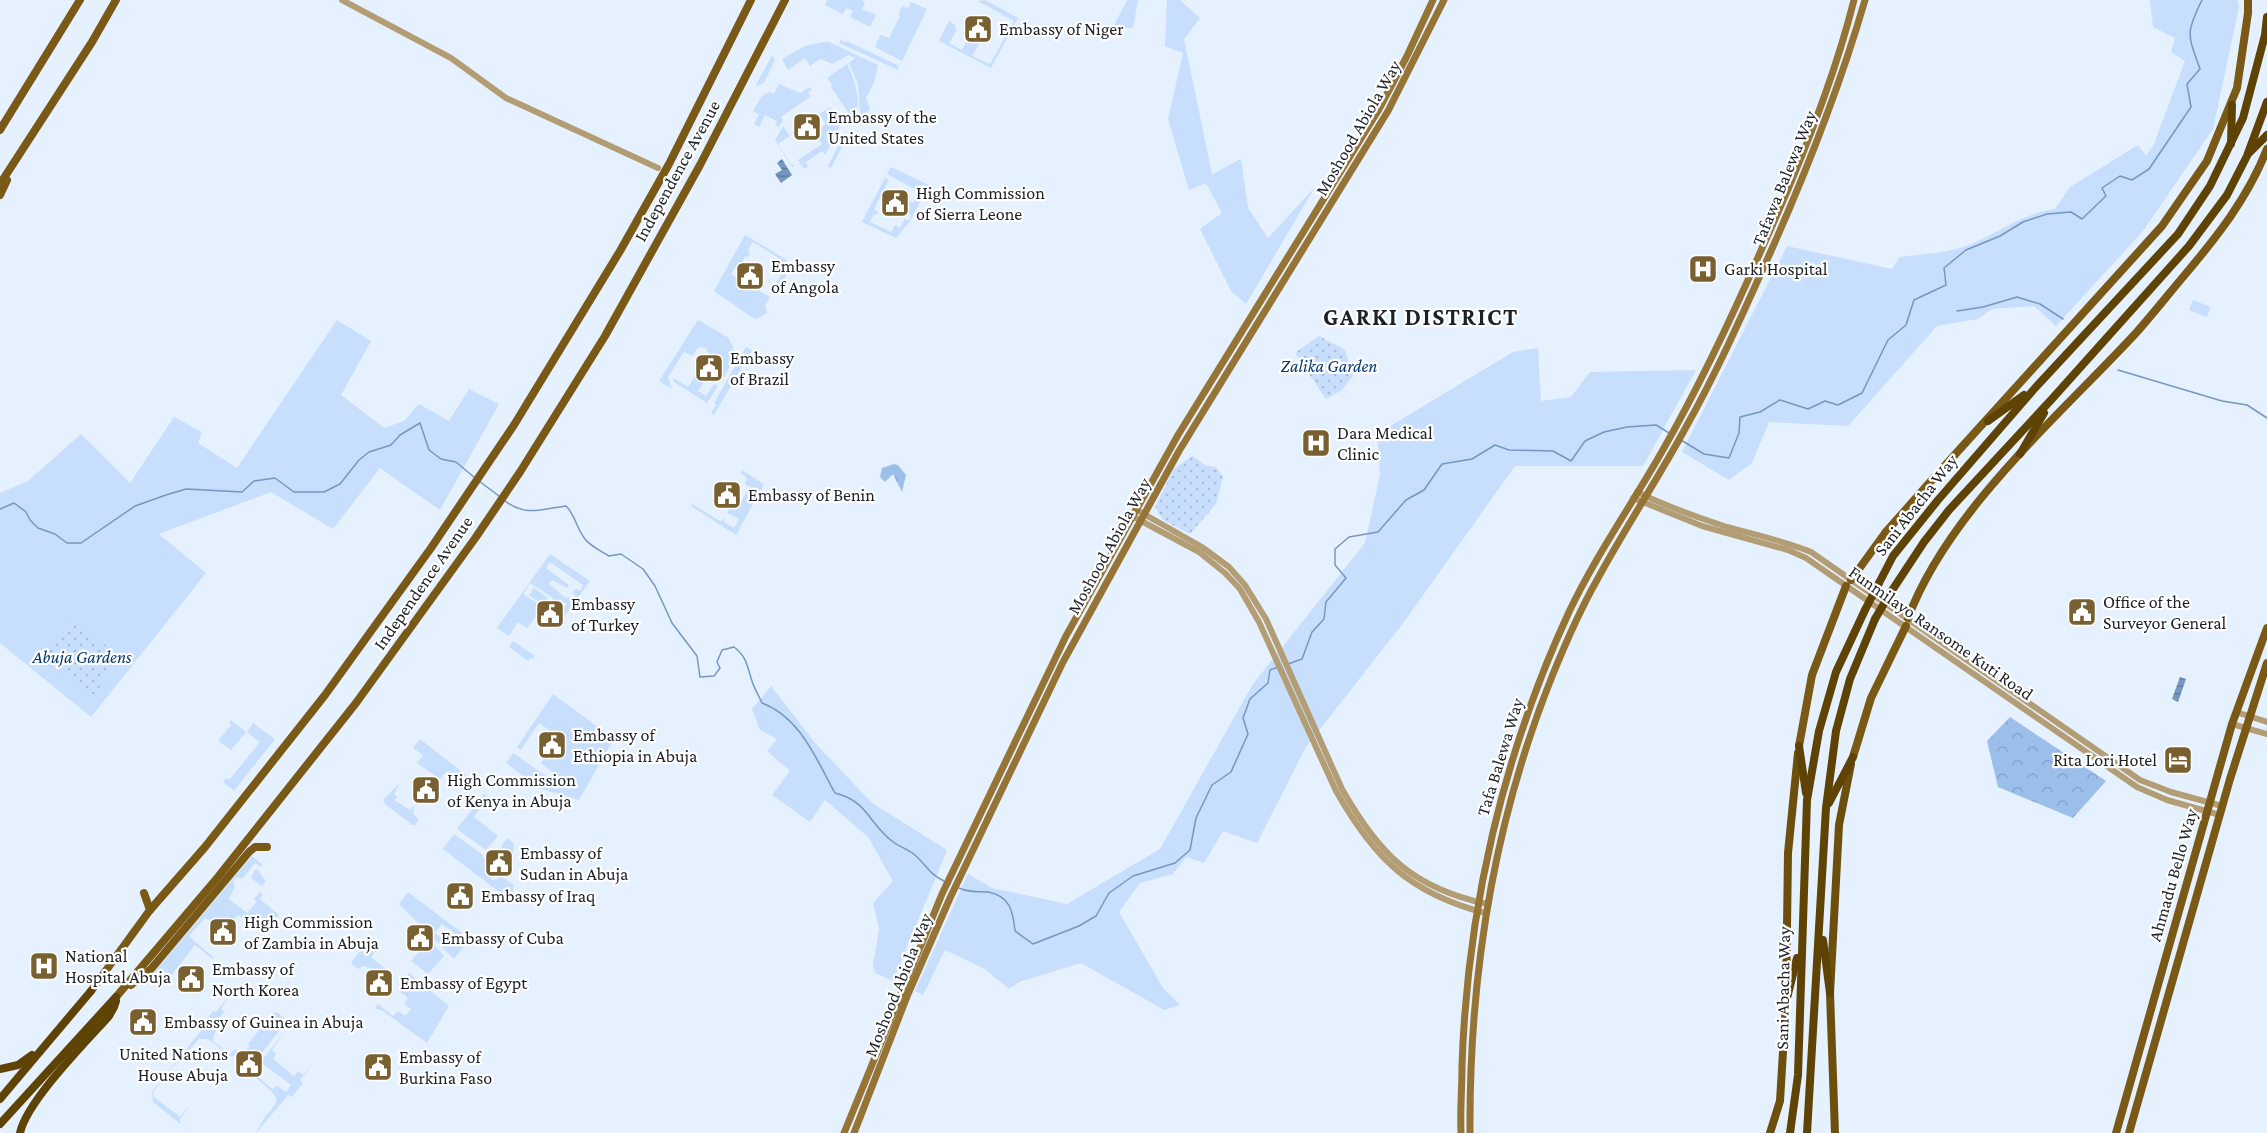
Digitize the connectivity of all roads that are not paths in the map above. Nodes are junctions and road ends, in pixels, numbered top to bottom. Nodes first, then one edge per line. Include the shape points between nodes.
1 (79, 0) edge
2 (116, 0) edge
3 (342, 0) edge
4 (751, 0) edge
5 (785, 0) edge
6 (1433, 0) edge
7 (1444, 0) edge
8 (1854, 0) edge
9 (1864, 0) edge
10 (2248, 0) edge
11 (2267, 17) edge
12 (2267, 102) edge
13 (2232, 105) junction
14 (12, 112) junction
15 (0, 123) edge
16 (0, 130) edge
17 (2267, 135) edge
18 (26, 143) junction
19 (2231, 147) junction
20 (2267, 149) edge
21 (2247, 156) junction
22 (658, 168) dead end
23 (0, 184) edge
24 (0, 195) edge
25 (2035, 388) junction
26 (2051, 400) junction
27 (1988, 421) junction
28 (1678, 422) joint
29 (1687, 427) joint
30 (2020, 454) junction
31 (1635, 495) junction
32 (1644, 499) junction
33 (1133, 513) junction
34 (1141, 517) junction
35 (1848, 583) junction
36 (1907, 622) junction
37 (2267, 628) edge
38 (2267, 663) edge
39 (2236, 712) junction
40 (2249, 716) junction
41 (2267, 722) edge
42 (2232, 724) junction
43 (2245, 727) junction
44 (2267, 734) edge
45 (1799, 746) junction
46 (1853, 757) junction
47 (1807, 800) junction
48 (2210, 802) junction
49 (2222, 806) junction
50 (1826, 808) junction
51 (2207, 812) junction
52 (2220, 815) junction
53 (267, 847) dead end
54 (228, 878) junction
55 (204, 894) junction
56 (160, 898) junction
57 (1487, 904) junction
58 (1477, 906) junction
59 (150, 910) junction
60 (1485, 913) junction
61 (1821, 920) junction
62 (1801, 940) junction
63 (125, 988) junction
64 (92, 991) junction
65 (1830, 993) junction
66 (116, 997) junction
67 (1786, 1002) junction
68 (0, 1069) edge
69 (0, 1099) edge
70 (0, 1124) edge
71 (20, 1133) edge
72 (844, 1133) edge
73 (854, 1133) edge
74 (1461, 1133) edge
75 (1470, 1133) edge
76 (1770, 1133) edge
77 (1790, 1133) edge
78 (1807, 1133) edge
79 (1835, 1133) edge
80 (2116, 1133) edge
81 (2129, 1133) edge

1 - 14 main road
2 - 18 main road
3 - 22 street via 451,58 507,98
4 - 56 main road, Independence Avenue via 669,164 519,416 356,653 205,847
5 - 55 main road, Independence Avenue via 605,336 520,472 382,669
6 - 33 main road, Moshood Abiola Way via 1366,130
7 - 34 main road, Moshood Abiola Way via 1386,115
8 - 28 main road, Tafawa Balewa Way via 1784,201 1736,309
9 - 29 main road, Tafawa Balewa Way via 1815,149 1738,326
10 - 13 main road, Sani Abacha Way
11 - 19 highway, Sani Abacha Way via 2254,82
12 - 21 highway, Sani Abacha Way
13 - 19 highway
13 - 27 main road, Sani Abacha Way via 2207,161 2162,225
14 - 15 main road
14 - 16 main road
17 - 21 highway
18 - 23 main road
18 - 24 main road
19 - 25 highway, Sani Abacha Way via 2178,234
20 - 30 main road via 2226,225 2137,332
21 - 26 highway, Sani Abacha Way via 2227,195 2189,246
25 - 27 highway
25 - 47 highway, Sani Abacha Way, bridge via 1893,556 1833,682 1819,731
26 - 30 highway
26 - 50 highway, Sani Abacha Way, bridge via 1949,510 1875,619 1850,679 1836,731
27 - 35 main road, Sani Abacha Way via 1885,533
28 - 31 main road, Tafa Balewa Way
29 - 32 main road, Tafa Balewa Way
30 - 36 main road via 1946,547
31 - 32 street, Funmilayo Ransome Kuti Road
31 - 58 main road, Tafa Balewa Way via 1578,594 1534,698 1500,803
32 - 35 street, Funmilayo Ransome Kuti Road via 1811,552
32 - 57 main road, Tafa Balewa Way via 1595,584 1552,675 1504,822
33 - 34 street
33 - 72 main road, Moshood Abiola Way via 1052,665 955,866
34 - 58 street via 1199,552 1240,590 1272,643 1342,789 1380,847 1423,882
34 - 73 main road, Moshood Abiola Way via 1063,662 963,870 908,994
35 - 36 street, Funmilayo Ransome Kuti Road
35 - 45 main road, Sani Abacha Way via 1812,675
36 - 46 main road via 1872,698
36 - 48 street, Funmilayo Ransome Kuti Road via 2140,780
36 - 51 street, Funmilayo Ransome Kuti Road via 2137,787
37 - 39 main road, Ahmadu Bello Way
38 - 40 main road, Ahmadu Bello Way
39 - 40 street
39 - 42 main road, Ahmadu Bello Way
40 - 41 street
40 - 43 main road, Ahmadu Bello Way
42 - 43 street
42 - 48 main road, Ahmadu Bello Way
43 - 44 street
43 - 49 main road, Ahmadu Bello Way
45 - 47 highway
45 - 67 highway via 1788,853
46 - 50 highway
46 - 65 highway via 1839,825
47 - 62 highway, Sani Abacha Way
48 - 49 street, Funmilayo Ransome Kuti Road
48 - 51 main road, Ahmadu Bello Way
49 - 52 main road, Ahmadu Bello Way
50 - 61 highway, Sani Abacha Way
51 - 52 street, Funmilayo Ransome Kuti Road
51 - 80 main road, Ahmadu Bello Way
52 - 81 main road, Ahmadu Bello Way
53 - 54 main road via 255,847
54 - 55 main road
54 - 63 main road via 151,969
55 - 63 main road, Independence Avenue
56 - 59 main road, Independence Avenue
56 - 59 main road via 144,893
57 - 58 street
57 - 60 main road, Tafa Balewa Way
58 - 60 street
58 - 74 main road, Tafa Balewa Way via 1463,1039
59 - 64 main road, Independence Avenue
60 - 75 main road, Tafa Balewa Way via 1472,1039
61 - 65 highway
61 - 78 highway, Sani Abacha Way
62 - 67 highway
62 - 77 highway, Sani Abacha Way via 1798,1075
63 - 66 main road, Independence Avenue
64 - 68 highway via 38,1050 18,1065
64 - 69 highway, Independence Avenue
65 - 79 highway
66 - 70 highway, Independence Avenue
66 - 71 highway via 109,1016 34,1103
67 - 76 highway via 1780,1101

